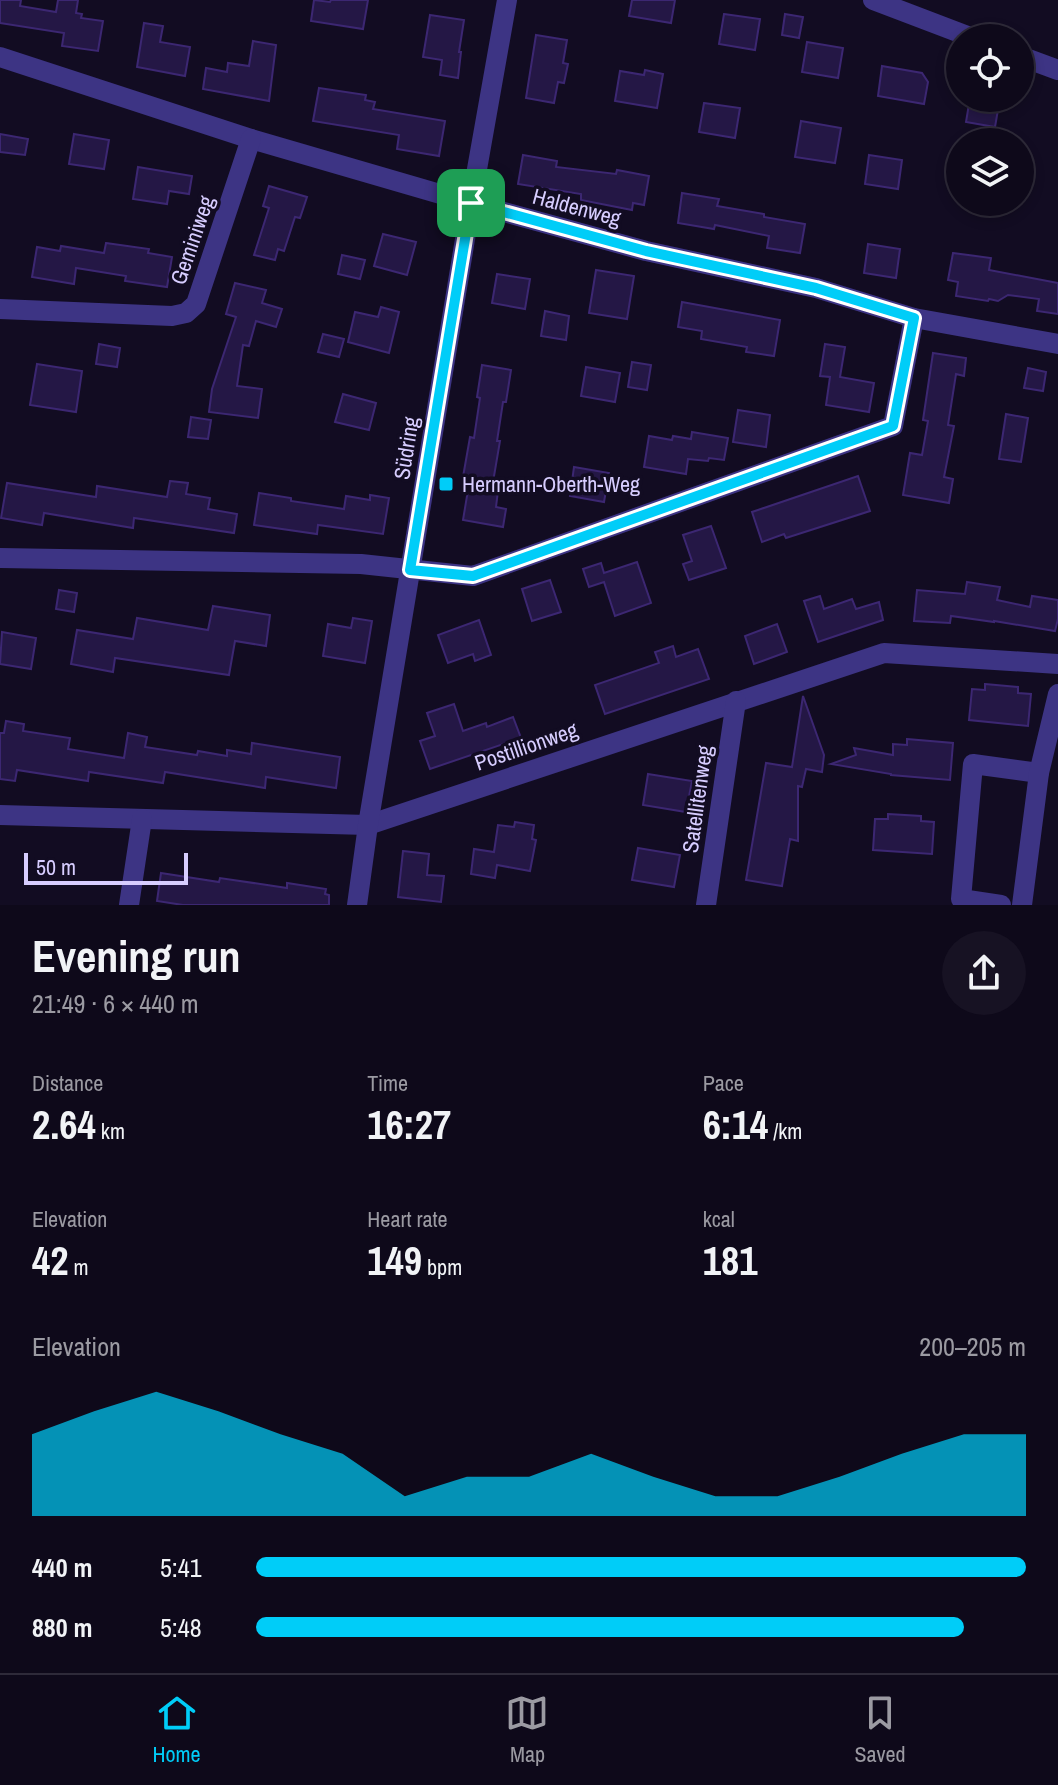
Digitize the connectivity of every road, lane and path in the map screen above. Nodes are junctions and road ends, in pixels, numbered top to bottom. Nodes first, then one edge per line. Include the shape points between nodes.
1 (507, 0) edge
2 (873, 0) edge
3 (946, 28) edge
4 (0, 57) edge
5 (1034, 61) edge
6 (1058, 70) edge
7 (251, 139) junction
8 (471, 203) junction
9 (0, 309) edge
10 (914, 318) junction
11 (1058, 344) edge
12 (0, 558) edge
13 (410, 570) junction
14 (1058, 664) edge
15 (1058, 694) edge
16 (736, 701) junction
17 (1039, 773) junction
18 (0, 815) edge
19 (142, 819) junction
20 (368, 825) junction
21 (129, 905) edge
22 (357, 905) edge
23 (706, 905) edge
24 (1001, 905) edge
25 (1022, 905) edge

1 - 8 street, Südring
2 - 3 street
4 - 7 street, Haldenweg
5 - 6 street
7 - 8 street, Haldenweg
7 - 9 street, Geminiweg via 196,304 186,313
8 - 10 street, Haldenweg via 646,251 816,288
8 - 13 street, Südring
10 - 11 street, Haldenweg
10 - 13 street via 893,426 473,576
12 - 13 street via 361,564
13 - 20 street, Südring
14 - 16 street, Postillionweg via 884,653
15 - 17 street
16 - 20 street, Postillionweg
16 - 23 street, Satellitenweg
17 - 24 street via 973,764 961,899
17 - 25 street
18 - 19 street, Postillionweg
19 - 20 street, Postillionweg
19 - 21 street
20 - 22 street, Südring

